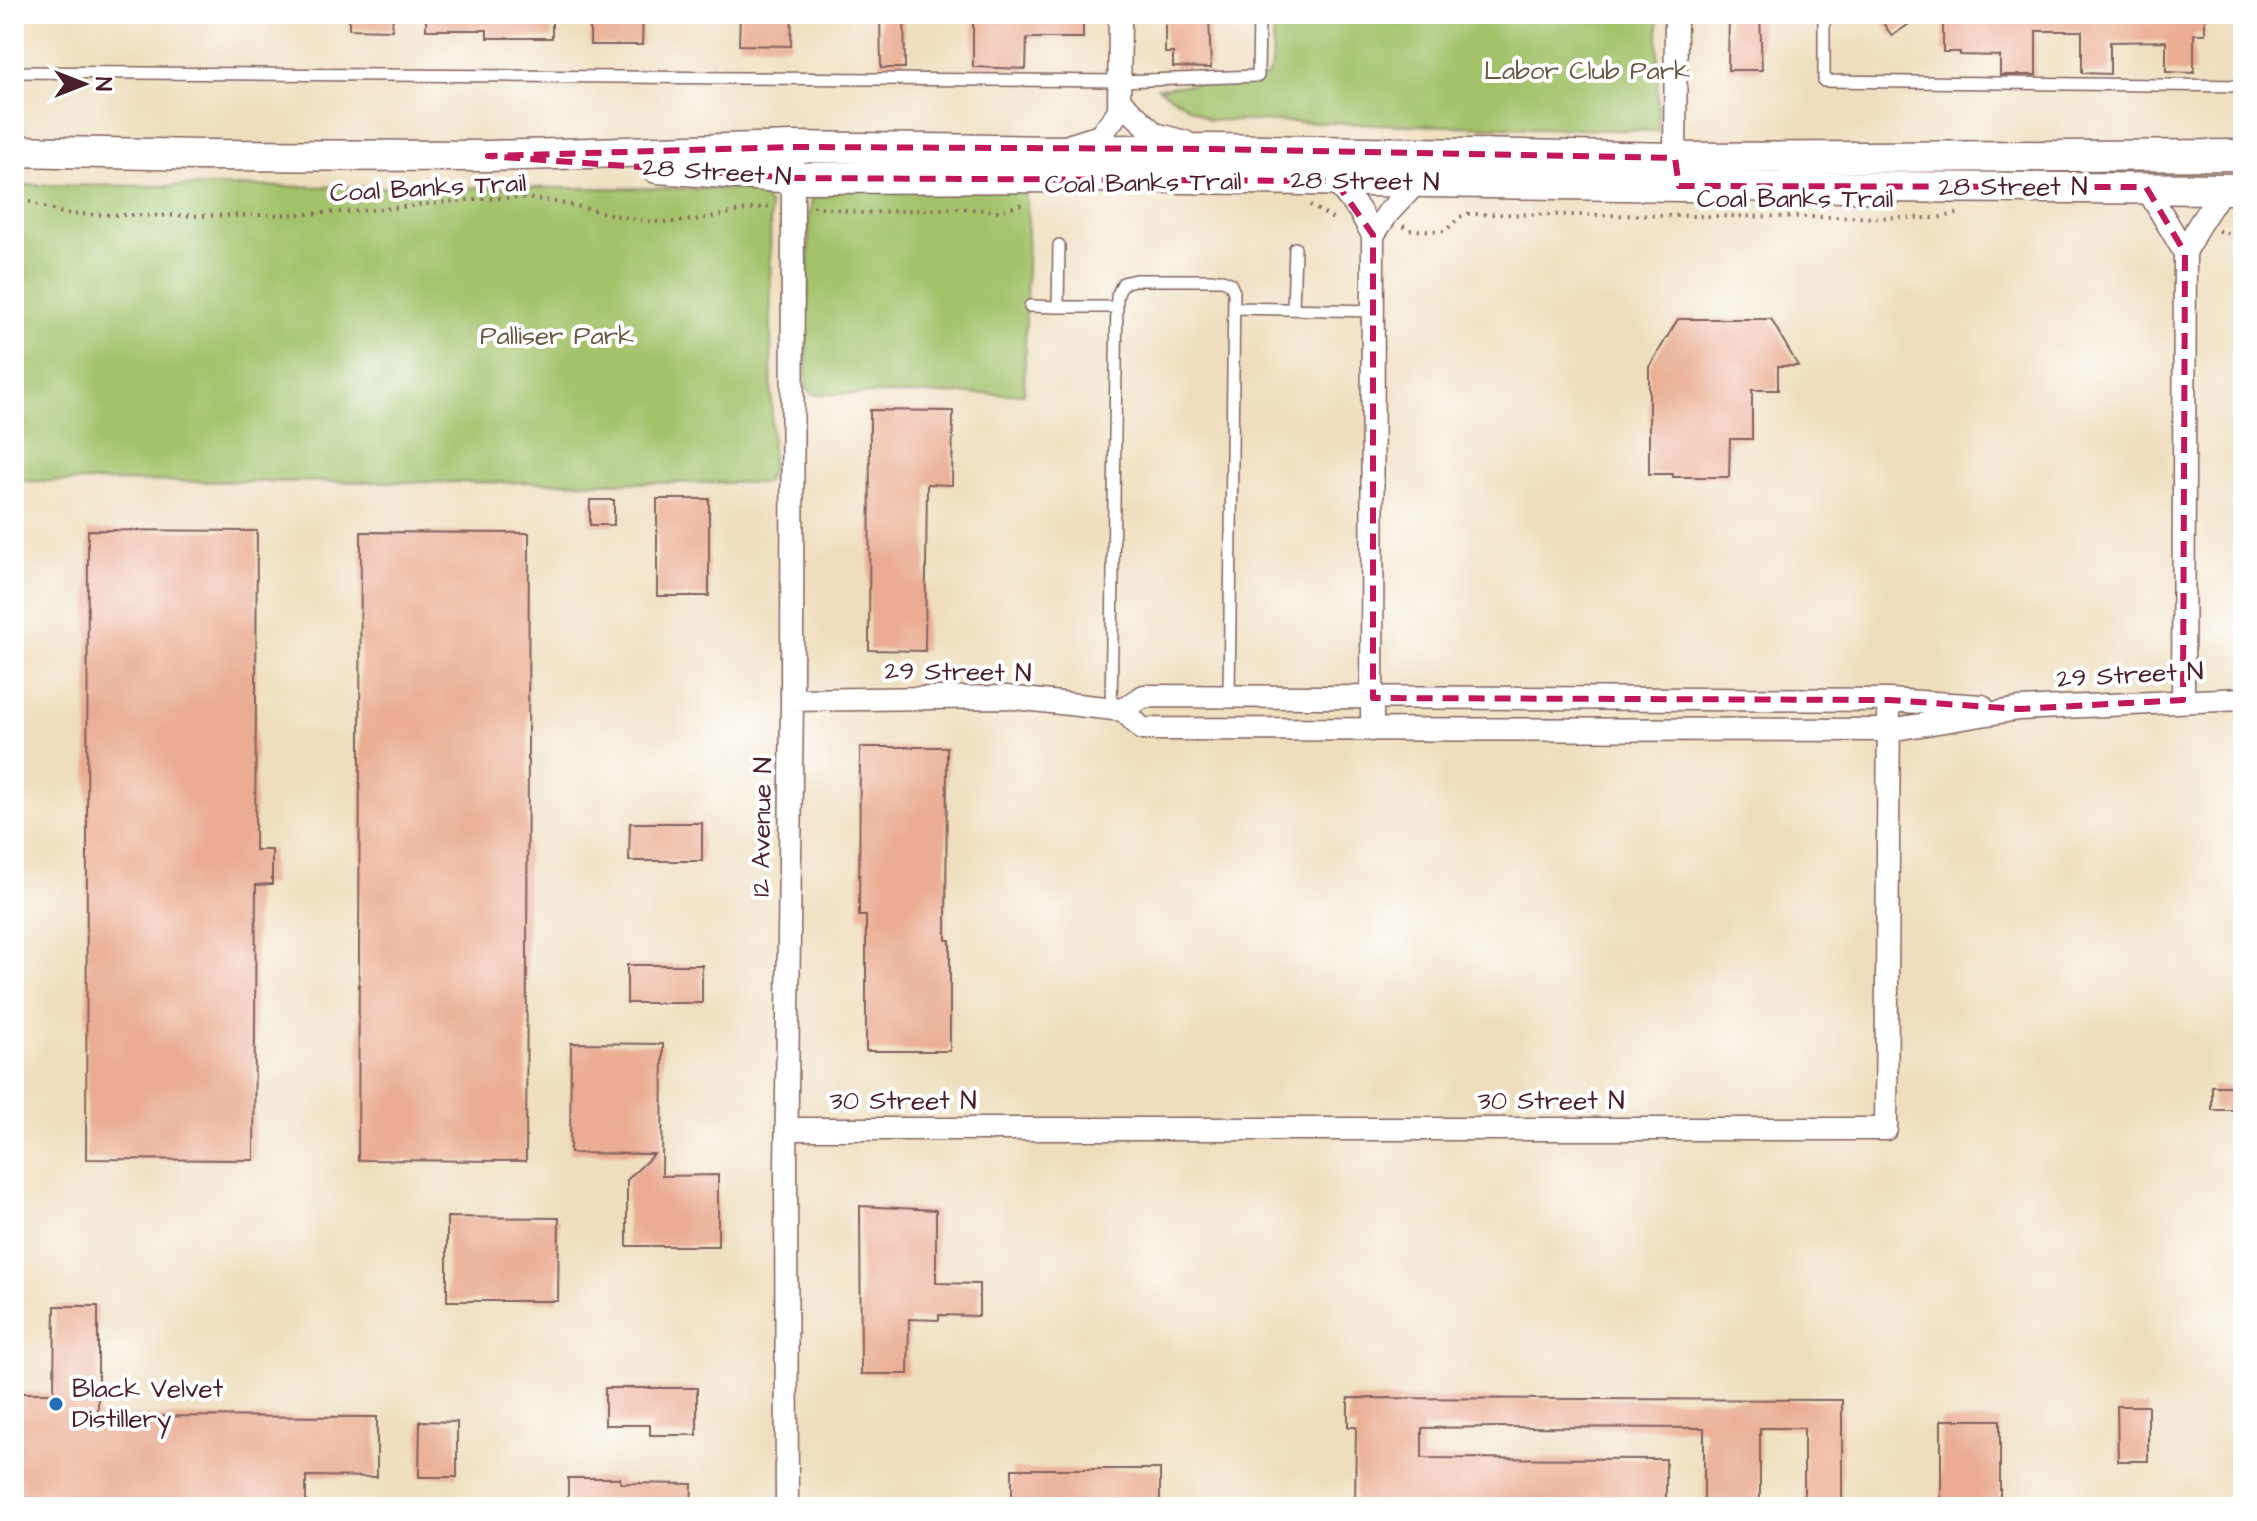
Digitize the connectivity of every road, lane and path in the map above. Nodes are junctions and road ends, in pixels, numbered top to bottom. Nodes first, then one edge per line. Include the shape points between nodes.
1 (1120, 14) edge
2 (1259, 14) edge
3 (1676, 14) edge
4 (1824, 14) edge
5 (14, 72) edge
6 (2243, 86) edge
7 (1120, 91) junction
8 (793, 147) junction
9 (1212, 149) junction
10 (14, 151) edge
11 (1052, 151) junction
12 (2243, 155) edge
13 (488, 156) junction
14 (1677, 172) junction
15 (1335, 181) junction
16 (1417, 182) junction
17 (2146, 187) junction
18 (2233, 189) edge
19 (792, 192) junction
20 (14, 196) edge
21 (1037, 201) dead end
22 (1297, 203) dead end
23 (1359, 210) junction
24 (1965, 211) dead end
25 (1388, 213) junction
26 (2202, 220) junction
27 (2243, 233) edge
28 (1373, 235) junction
29 (1059, 245) dead end
30 (1295, 248) dead end
31 (2185, 253) junction
32 (1030, 306) dead end
33 (1058, 307) junction
34 (1117, 307) junction
35 (1234, 308) junction
36 (1293, 309) junction
37 (1373, 311) junction
38 (1229, 697) junction
39 (1373, 698) junction
40 (2243, 699) edge
41 (792, 700) junction
42 (1889, 700) junction
43 (2183, 700) junction
44 (2019, 709) junction
45 (1117, 710) junction
46 (1372, 730) junction
47 (1889, 730) junction
48 (787, 1129) junction
49 (787, 1507) edge

1 - 7 street
2 - 7 lane via 1258,76
3 - 14 street
4 - 6 lane via 1824,81
5 - 7 lane
7 - 9 street via 1155,134
7 - 11 street via 1119,111 1100,136
8 - 11 main road, 28 Street N
8 - 13 main road, 28 Street N
8 - 19 street, 12 Avenue N
9 - 11 main road, 28 Street N
9 - 14 main road, 28 Street N
10 - 13 main road, 28 Street N
12 - 14 main road, 28 Street N
13 - 19 main road, 28 Street N
14 - 16 main road, 28 Street N
14 - 17 main road, 28 Street N
15 - 16 main road, 28 Street N
15 - 19 main road, 28 Street N via 1119,177
15 - 23 street
16 - 25 street
17 - 18 main road, 28 Street N
17 - 31 street
18 - 26 street
19 - 20 path, Coal Banks Trail via 744,210 662,222 513,198 215,217 61,213
19 - 21 path, Coal Banks Trail via 863,213 1000,211
19 - 41 street, 12 Avenue N
22 - 23 path via 1333,219
23 - 28 street
24 - 25 path, Coal Banks Trail via 1937,218 1468,214 1445,231 1409,230
25 - 28 street
26 - 27 path via 2221,234
26 - 31 street
28 - 37 street
29 - 33 lane
30 - 36 lane
31 - 43 street
32 - 33 lane
33 - 34 lane
34 - 35 lane via 1123,283 1222,280 1234,292
34 - 45 lane
35 - 36 lane
35 - 38 lane
36 - 37 lane
37 - 39 street
38 - 39 street
38 - 45 street via 1144,696
39 - 42 street
39 - 46 street
40 - 43 street, 29 Street N
41 - 45 street, 29 Street N via 1006,697
41 - 48 street, 12 Avenue N
42 - 44 street
42 - 47 street, 30 Street N
43 - 44 street, 29 Street N
44 - 47 street
45 - 46 street via 1142,729
46 - 47 street
47 - 48 street, 30 Street N via 1886,1129
48 - 49 street, 12 Avenue N

